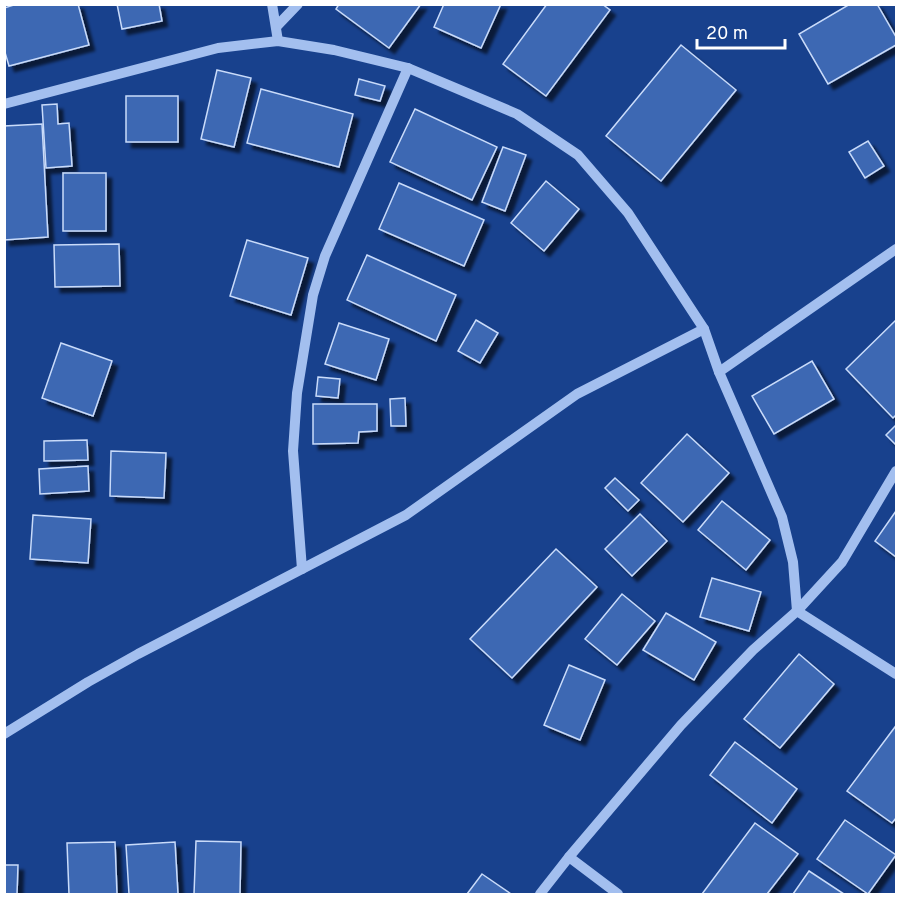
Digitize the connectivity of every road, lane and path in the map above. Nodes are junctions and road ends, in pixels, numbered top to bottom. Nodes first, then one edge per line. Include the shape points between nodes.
1 (272, 4) edge
2 (298, 4) edge
3 (276, 27) junction
4 (278, 41) junction
5 (408, 68) junction
6 (4, 104) edge
7 (897, 249) edge
8 (704, 329) junction
9 (718, 372) junction
10 (897, 471) edge
11 (303, 569) junction
12 (797, 611) junction
13 (897, 674) edge
14 (4, 734) edge
15 (569, 857) junction
16 (540, 894) edge
17 (618, 894) edge

1 - 3 street
2 - 3 street
3 - 4 street
4 - 5 street
4 - 6 street via 218,48
5 - 8 street via 517,114 578,155 628,213
5 - 11 street via 325,256 313,295 297,393 293,451
7 - 9 street
8 - 9 street
8 - 11 street via 576,394 406,514
9 - 12 street via 782,517 793,562
10 - 12 street via 842,562
11 - 14 street via 88,682
12 - 13 street
12 - 15 street via 753,650 681,725
15 - 16 street
15 - 17 street

